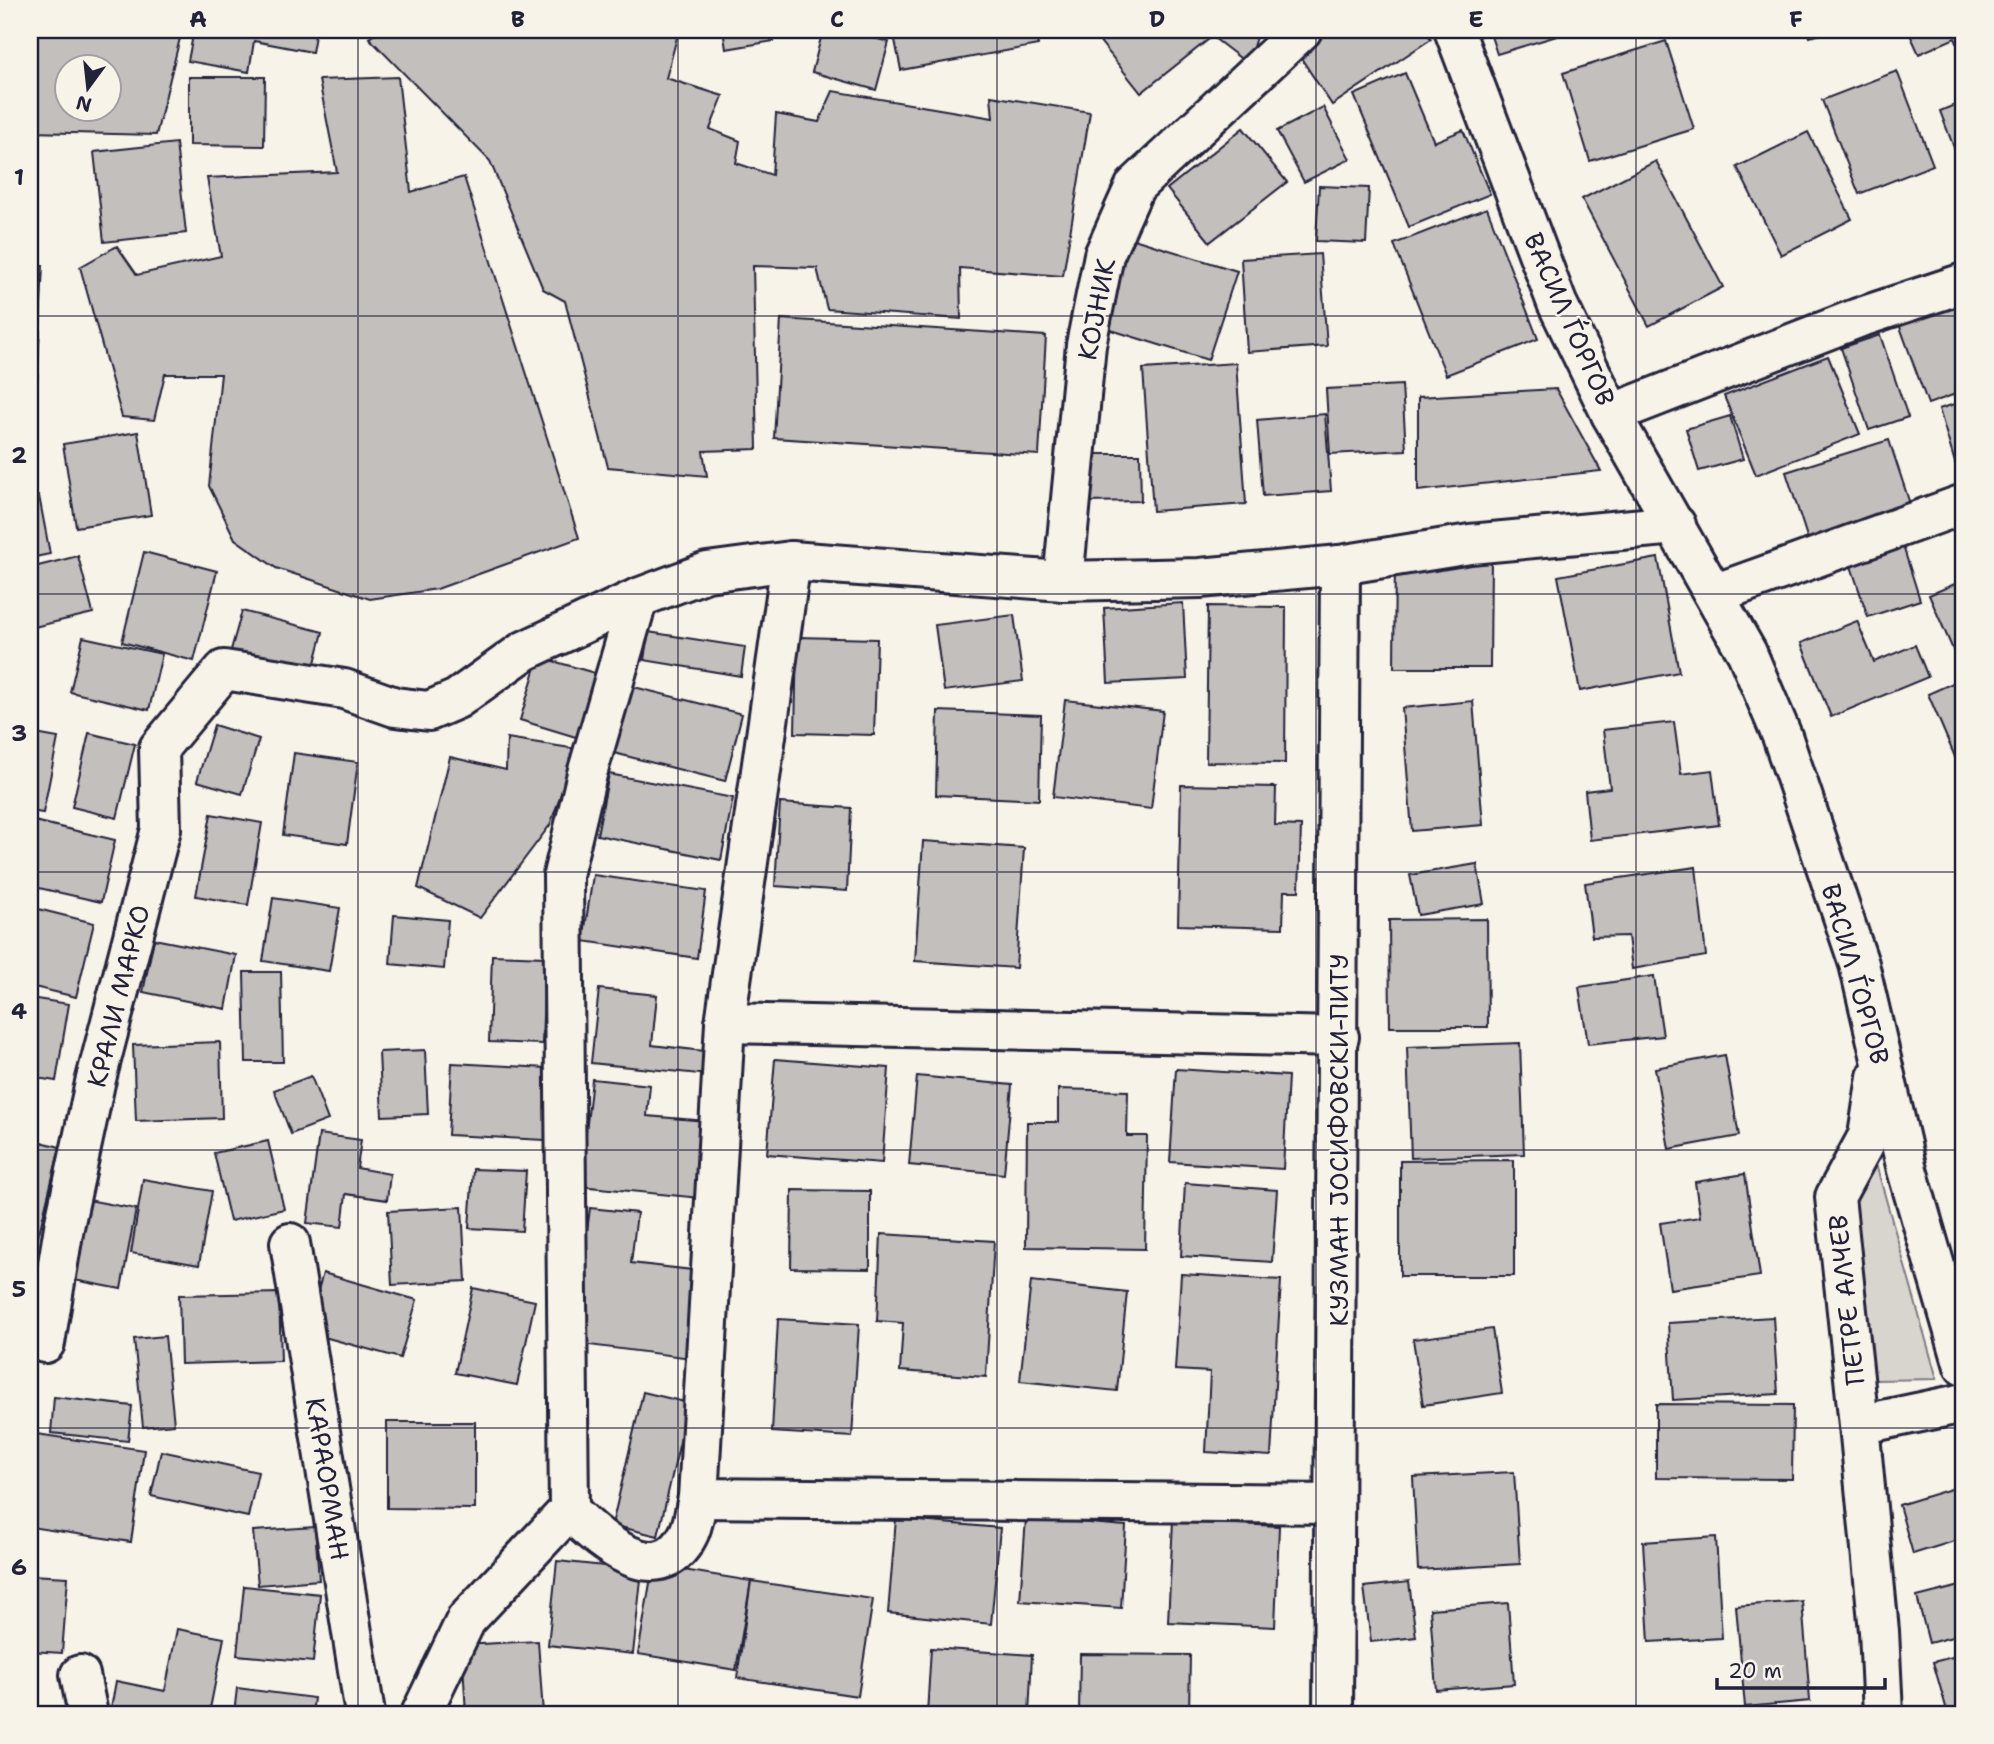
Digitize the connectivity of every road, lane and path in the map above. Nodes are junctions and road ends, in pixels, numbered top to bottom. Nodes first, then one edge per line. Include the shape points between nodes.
1 (1302, 30) edge
2 (1454, 30) edge
3 (1964, 283) edge
4 (1611, 414) junction
5 (1964, 503) edge
6 (1676, 525) junction
7 (791, 561) junction
8 (1339, 565) junction
9 (1063, 581) junction
10 (1714, 594) junction
11 (638, 598) junction
12 (725, 1023) junction
13 (1339, 1037) junction
14 (1880, 1059) junction
15 (290, 1244) dead end
16 (45, 1343) dead end
17 (1964, 1366) edge
18 (1964, 1403) edge
19 (1858, 1425) junction
20 (698, 1498) junction
21 (1334, 1504) junction
22 (569, 1510) junction
23 (80, 1675) dead end
24 (88, 1714) edge
25 (365, 1714) edge
26 (421, 1714) edge
27 (1333, 1714) edge
28 (1883, 1714) edge

1 - 9 street, КОЈНИК via 1135,186 1104,255 1086,345
2 - 4 street, ВАСИЛ ЃОРГОВ via 1558,303
3 - 4 street via 1858,318
4 - 6 street, ВАСИЛ ЃОРГОВ
5 - 10 street
6 - 8 street via 1470,544
6 - 10 street, ВАСИЛ ЃОРГОВ
7 - 9 street
7 - 11 street via 707,572
7 - 12 street
8 - 9 street via 1200,578
8 - 13 street, КУЗМАН ЈОСИФОВСКИ-ПИТУ
10 - 14 street, ВАСИЛ ЃОРГОВ via 1747,653 1782,736 1859,964
11 - 16 street, КРАЛИ МАРКО via 524,651 457,699 429,711 395,707 344,689 224,670 159,748 161,829 95,1083
11 - 22 street via 563,875
12 - 13 street
12 - 20 street
13 - 21 street, КУЗМАН ЈОСИФОВСКИ-ПИТУ
14 - 17 street, ВАСИЛ ЃОРГОВ
14 - 19 street, ПЕТРЕ АЛЧЕВ via 1868,1136 1835,1197
15 - 25 street, КАРАОРМАН
18 - 19 street, ПЕТРЕ АЛЧЕВ
19 - 28 street, ПЕТРЕ АЛЧЕВ
20 - 21 street
20 - 22 street via 688,1535 675,1550 661,1559 642,1561 595,1536
21 - 27 street, КУЗМАН ЈОСИФОВСКИ-ПИТУ
22 - 26 street via 466,1620
23 - 24 street

